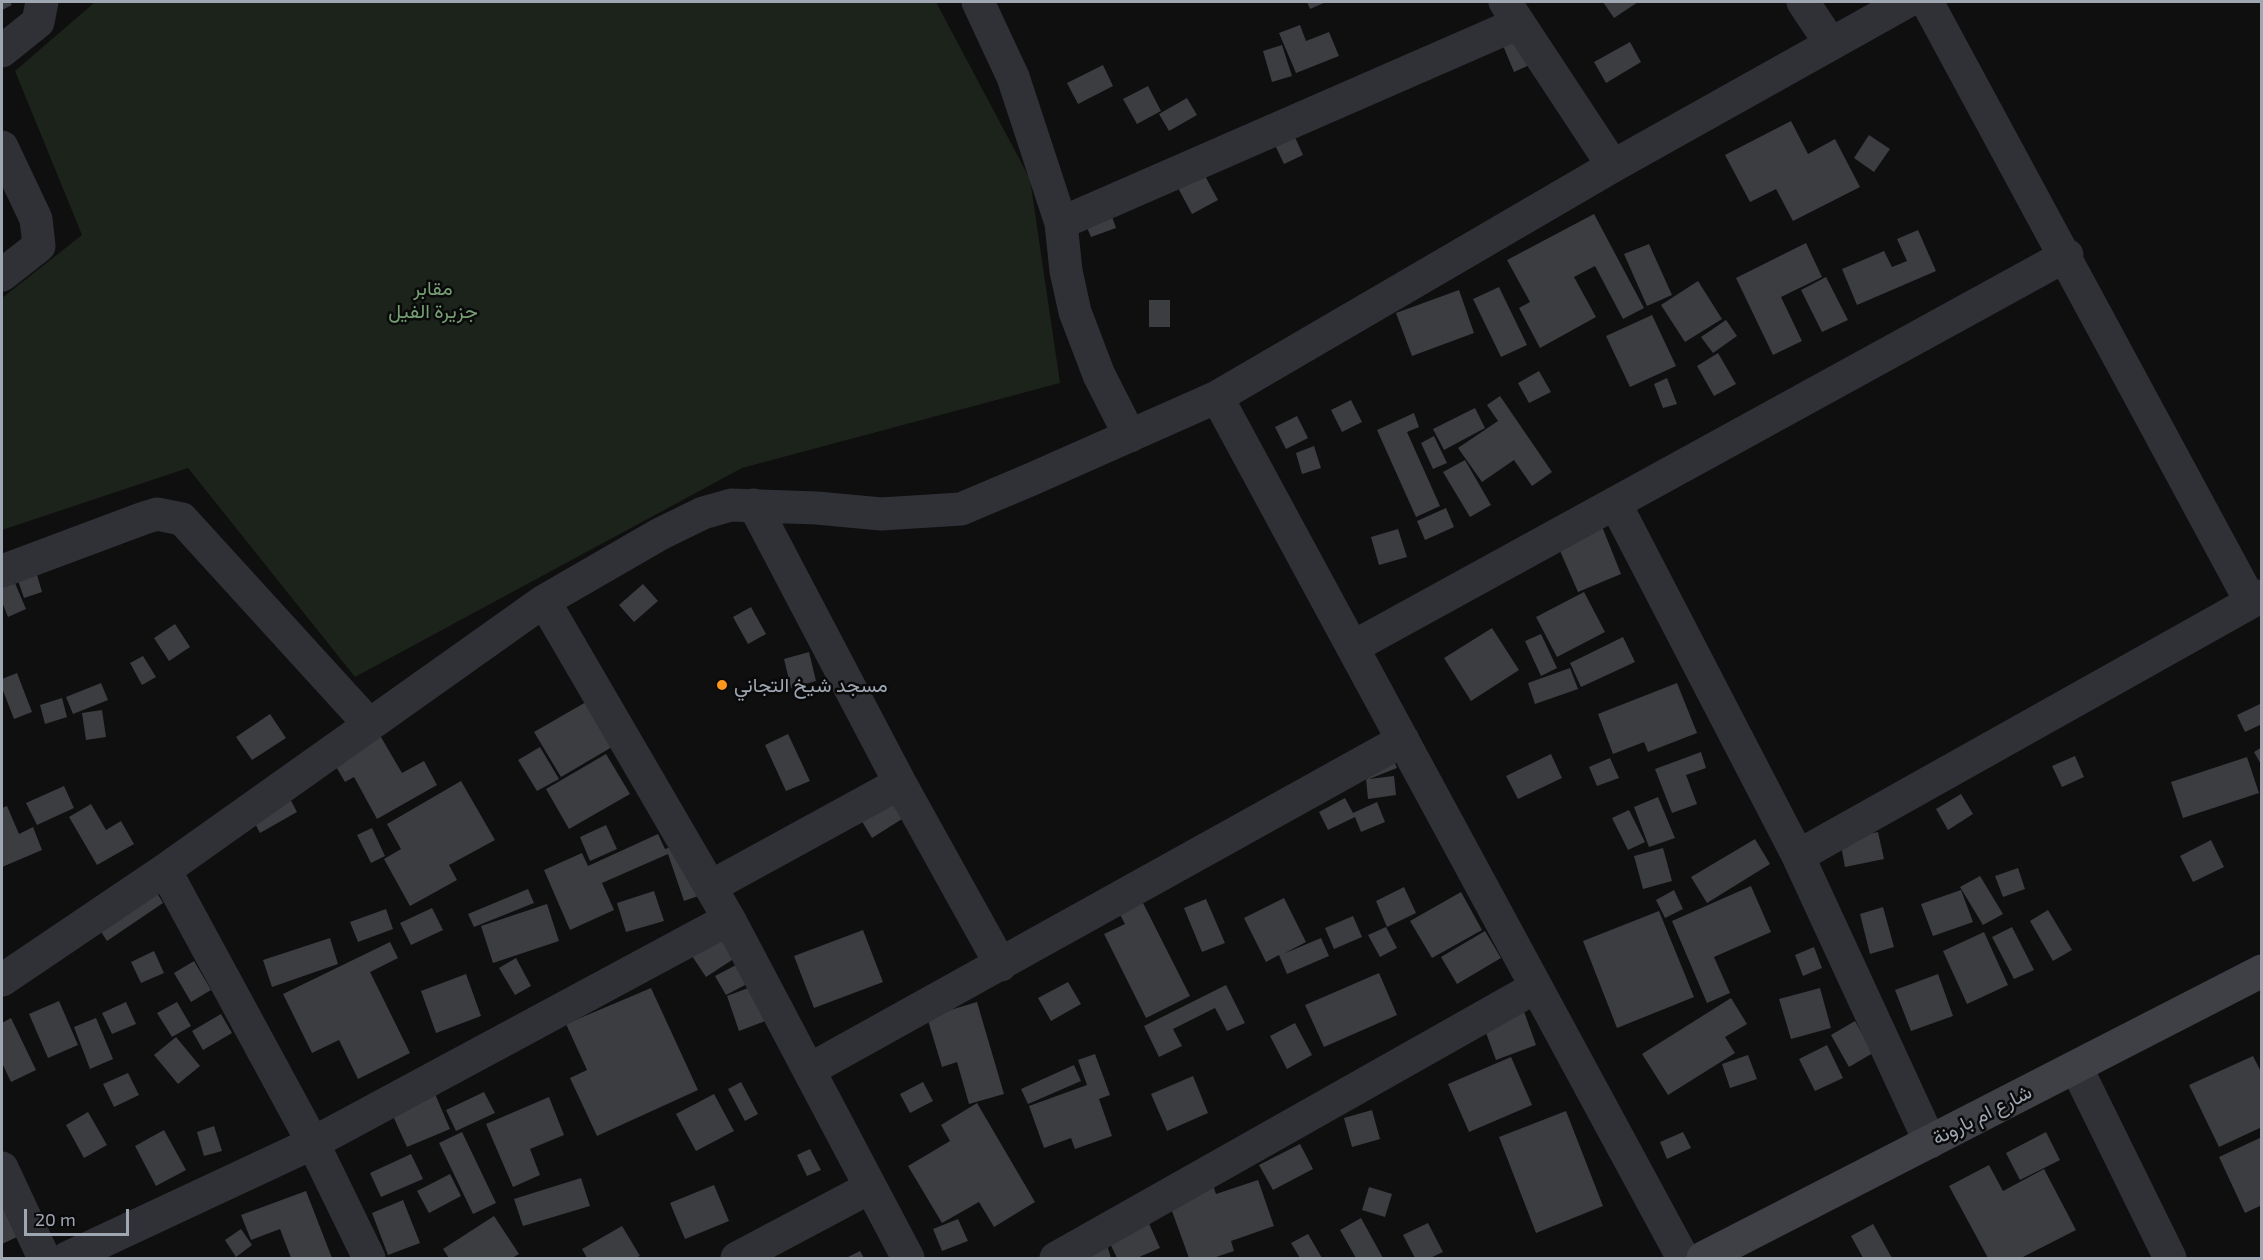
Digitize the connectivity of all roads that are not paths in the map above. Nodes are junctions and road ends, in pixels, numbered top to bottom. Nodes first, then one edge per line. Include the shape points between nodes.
1 (42, 2) edge
2 (978, 2) edge
3 (1803, 2) edge
4 (1906, 2) edge
5 (1927, 2) edge
6 (1512, 12) edge
7 (1831, 44) junction
8 (2, 51) edge
9 (2, 147) edge
10 (1613, 166) junction
11 (1061, 224) junction
12 (2067, 255) junction
13 (2, 275) edge
14 (1217, 397) junction
15 (1130, 436) junction
16 (754, 505) junction
17 (1616, 505) junction
18 (2, 571) edge
19 (2256, 599) edge
20 (543, 601) junction
21 (1353, 647) junction
22 (369, 724) junction
23 (1403, 740) junction
24 (900, 783) junction
25 (1798, 856) junction
26 (165, 870) junction
27 (710, 887) junction
28 (729, 920) junction
29 (1001, 965) junction
30 (2262, 972) edge
31 (2, 980) edge
32 (1536, 987) junction
33 (2076, 1067) junction
34 (809, 1070) junction
35 (1930, 1142) junction
36 (313, 1143) junction
37 (2, 1168) edge
38 (869, 1188) junction
39 (44, 1258) edge
40 (67, 1258) edge
41 (369, 1258) edge
42 (737, 1258) edge
43 (908, 1258) edge
44 (1056, 1258) edge
45 (1683, 1258) edge
46 (1703, 1258) edge
47 (2170, 1258) edge

1 - 8 street via 38,22
2 - 11 street via 1013,77
3 - 7 street
4 - 7 street
5 - 12 street
6 - 10 street
6 - 11 street
7 - 10 street
9 - 13 street via 36,219 39,246
10 - 14 street
11 - 15 street via 1075,312 1099,375
12 - 17 street
12 - 19 street
14 - 15 street
14 - 21 street
15 - 16 street via 961,509 881,514
16 - 20 street via 703,513
16 - 24 street
17 - 21 street
17 - 25 street
18 - 22 street via 151,516 182,519
19 - 25 street
20 - 22 street
20 - 27 street
21 - 23 street
22 - 26 street
23 - 29 street
23 - 32 street
24 - 27 street
24 - 29 street
25 - 35 street
26 - 31 street
26 - 36 street
27 - 28 street
28 - 34 street
28 - 36 street
29 - 34 street
30 - 33 street, شارع ام بارونة
32 - 44 street
32 - 45 street
33 - 35 street, شارع ام بارونة
33 - 47 street
34 - 38 street
35 - 46 street, شارع ام بارونة
36 - 40 street
36 - 41 street
37 - 39 street
38 - 42 street
38 - 43 street

